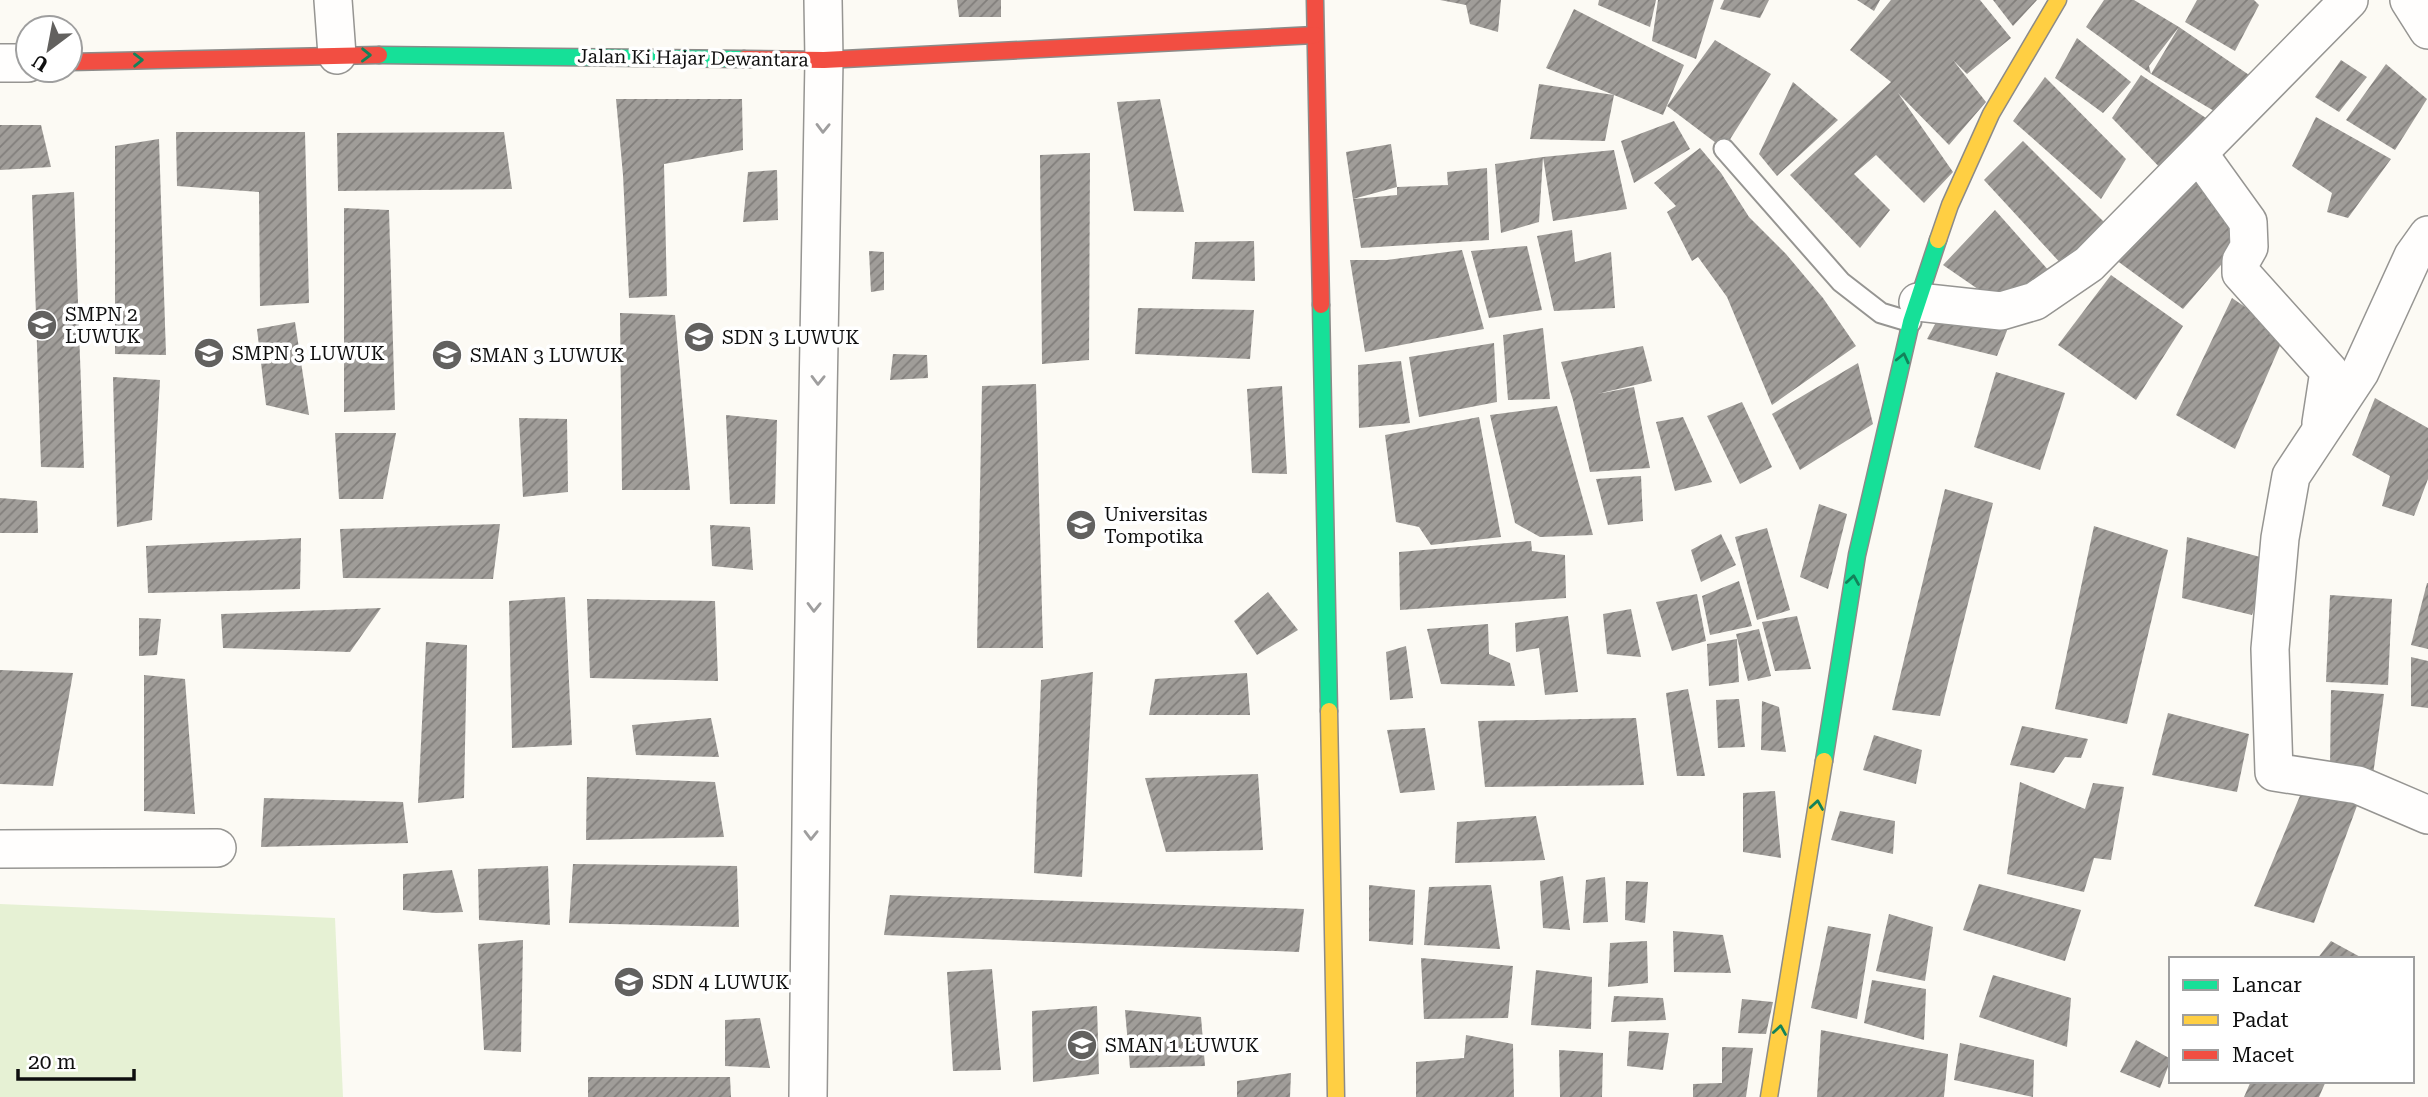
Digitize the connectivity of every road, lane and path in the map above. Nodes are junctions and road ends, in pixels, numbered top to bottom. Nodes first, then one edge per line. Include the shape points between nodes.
1 (333, 0) edge
2 (823, 0) edge
3 (1315, 0) edge
4 (2058, 0) edge
5 (2349, 0) edge
6 (2409, 0) edge
7 (2428, 30) edge
8 (1315, 35) junction
9 (337, 55) junction
10 (824, 60) junction
11 (84, 62) edge
12 (1724, 149) dead end
13 (2199, 154) junction
14 (2428, 235) edge
15 (1914, 312) junction
16 (2320, 430) junction
17 (2428, 815) edge
18 (217, 848) dead end
19 (0, 849) edge
20 (808, 1097) edge
21 (1336, 1097) edge
22 (1769, 1097) edge

1 - 9 street
2 - 10 street
3 - 8 street
4 - 15 street via 1991,114 1950,205
5 - 13 street
6 - 7 street
8 - 10 street, Jalan Ki Hajar Dewantara
8 - 21 street
9 -> 10 street, Jalan Ki Hajar Dewantara
11 -> 9 street, Jalan Ki Hajar Dewantara
10 -> 20 street
12 - 15 lane via 1841,282 1881,313
13 - 15 street via 2089,264 2035,301 2001,311
13 - 16 street via 2248,222 2249,247 2241,261 2241,273 2329,371
14 - 16 street via 2413,256 2360,372
22 -> 15 street via 1857,555
16 - 17 street via 2291,476 2280,537 2270,649 2274,772 2358,785
18 - 19 street

